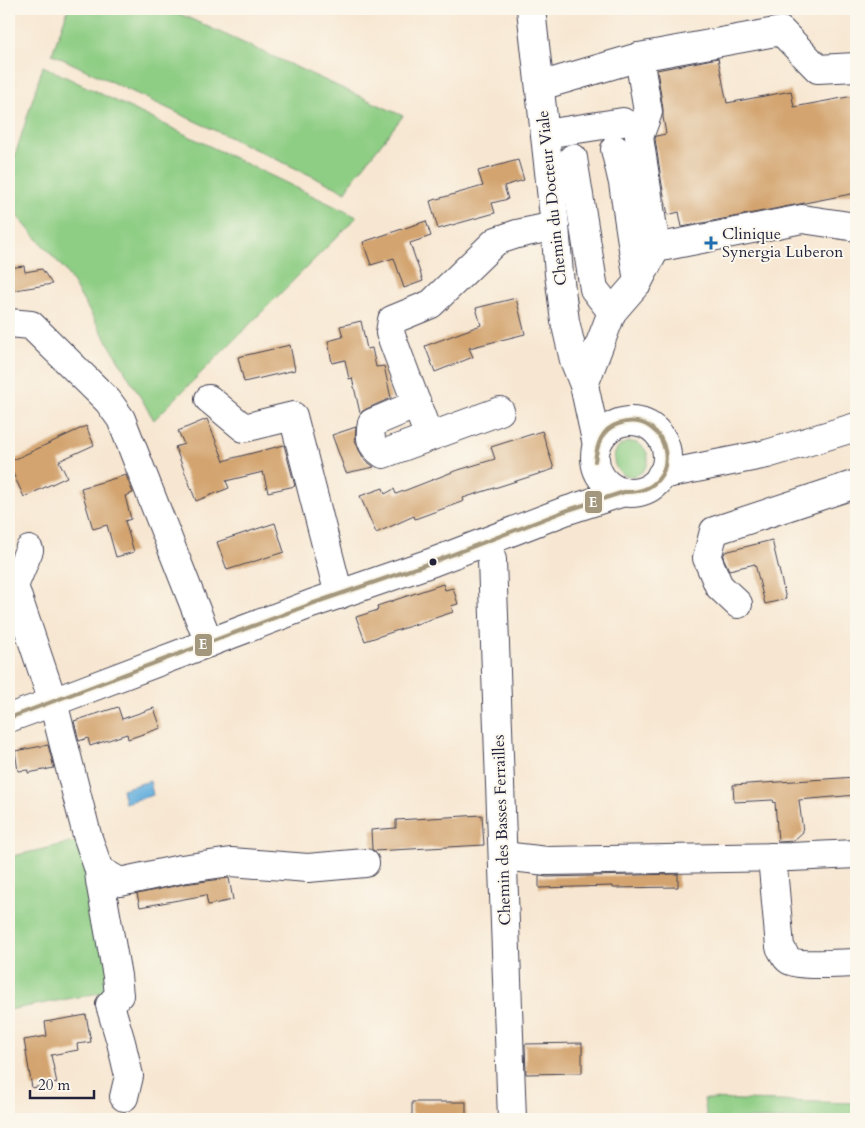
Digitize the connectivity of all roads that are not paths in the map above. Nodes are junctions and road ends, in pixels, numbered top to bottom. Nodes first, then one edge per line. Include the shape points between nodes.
1 (531, 9) edge
2 (639, 57) junction
3 (856, 67) edge
4 (540, 86) junction
5 (623, 122) dead end
6 (545, 134) junction
7 (628, 146) junction
8 (561, 161) junction
9 (555, 226) junction
10 (856, 227) edge
11 (656, 248) junction
12 (638, 282) junction
13 (612, 312) junction
14 (9, 323) edge
15 (584, 384) junction
16 (209, 399) dead end
17 (417, 404) junction
18 (500, 411) dead end
19 (626, 421) junction
20 (856, 428) edge
21 (658, 434) junction
22 (429, 437) junction
23 (596, 453) junction
24 (734, 460) junction
25 (661, 475) junction
26 (856, 484) edge
27 (624, 492) junction
28 (565, 511) junction
29 (487, 542) junction
30 (29, 550) dead end
31 (339, 595) junction
32 (738, 604) dead end
33 (209, 643) junction
34 (53, 702) junction
35 (9, 718) edge
36 (856, 854) edge
37 (503, 856) junction
38 (772, 858) junction
39 (365, 864) dead end
40 (99, 870) junction
41 (856, 963) edge
42 (124, 1098) dead end
43 (512, 1119) edge

1 - 4 street, Chemin du Docteur Viale
2 - 3 street via 781,31 818,69
2 - 4 street
2 - 7 street via 648,112 639,137
4 - 6 street, Chemin du Docteur Viale
5 - 6 street
6 - 8 street, Chemin du Docteur Viale
7 - 8 street
7 - 11 street
7 - 12 street via 624,183
8 - 9 street, Chemin du Docteur Viale
8 - 13 street via 594,289
9 - 15 street, Chemin du Docteur Viale via 565,321 574,360
9 - 17 street via 496,241 431,304 392,320 390,333
10 - 11 street via 802,219
11 - 12 street
12 - 13 street
13 - 15 street
14 - 33 street via 31,325 108,401 121,419
15 - 19 street, Chemin du Docteur Viale
15 - 23 street, Chemin du Docteur Viale
16 - 31 street via 244,428 293,416
17 - 22 street
17 - 22 street via 372,423 370,434 374,448 383,454
18 - 22 street
19 - 21 street via 649,426
19 - 23 street via 613,425 603,434
20 - 24 street via 767,454
21 - 24 street via 697,454
21 - 25 street via 666,454 666,465
23 - 27 street via 598,472 613,488
23 - 28 street
24 - 25 street
25 - 27 street via 641,491
26 - 32 street via 714,530 707,558 719,586
27 - 28 street
28 - 29 street
29 - 31 street
29 - 37 street, Chemin des Basses Ferrailles via 492,560
30 - 34 street via 14,586
31 - 33 street
33 - 34 street
34 - 35 street
34 - 40 street
36 - 38 street
37 - 38 street via 546,861
37 - 43 street, Chemin des Basses Ferrailles
38 - 41 street via 780,947 788,960 795,963
39 - 40 street via 308,868 231,862 120,882
40 - 42 street via 118,976 119,995 110,1004 129,1076

